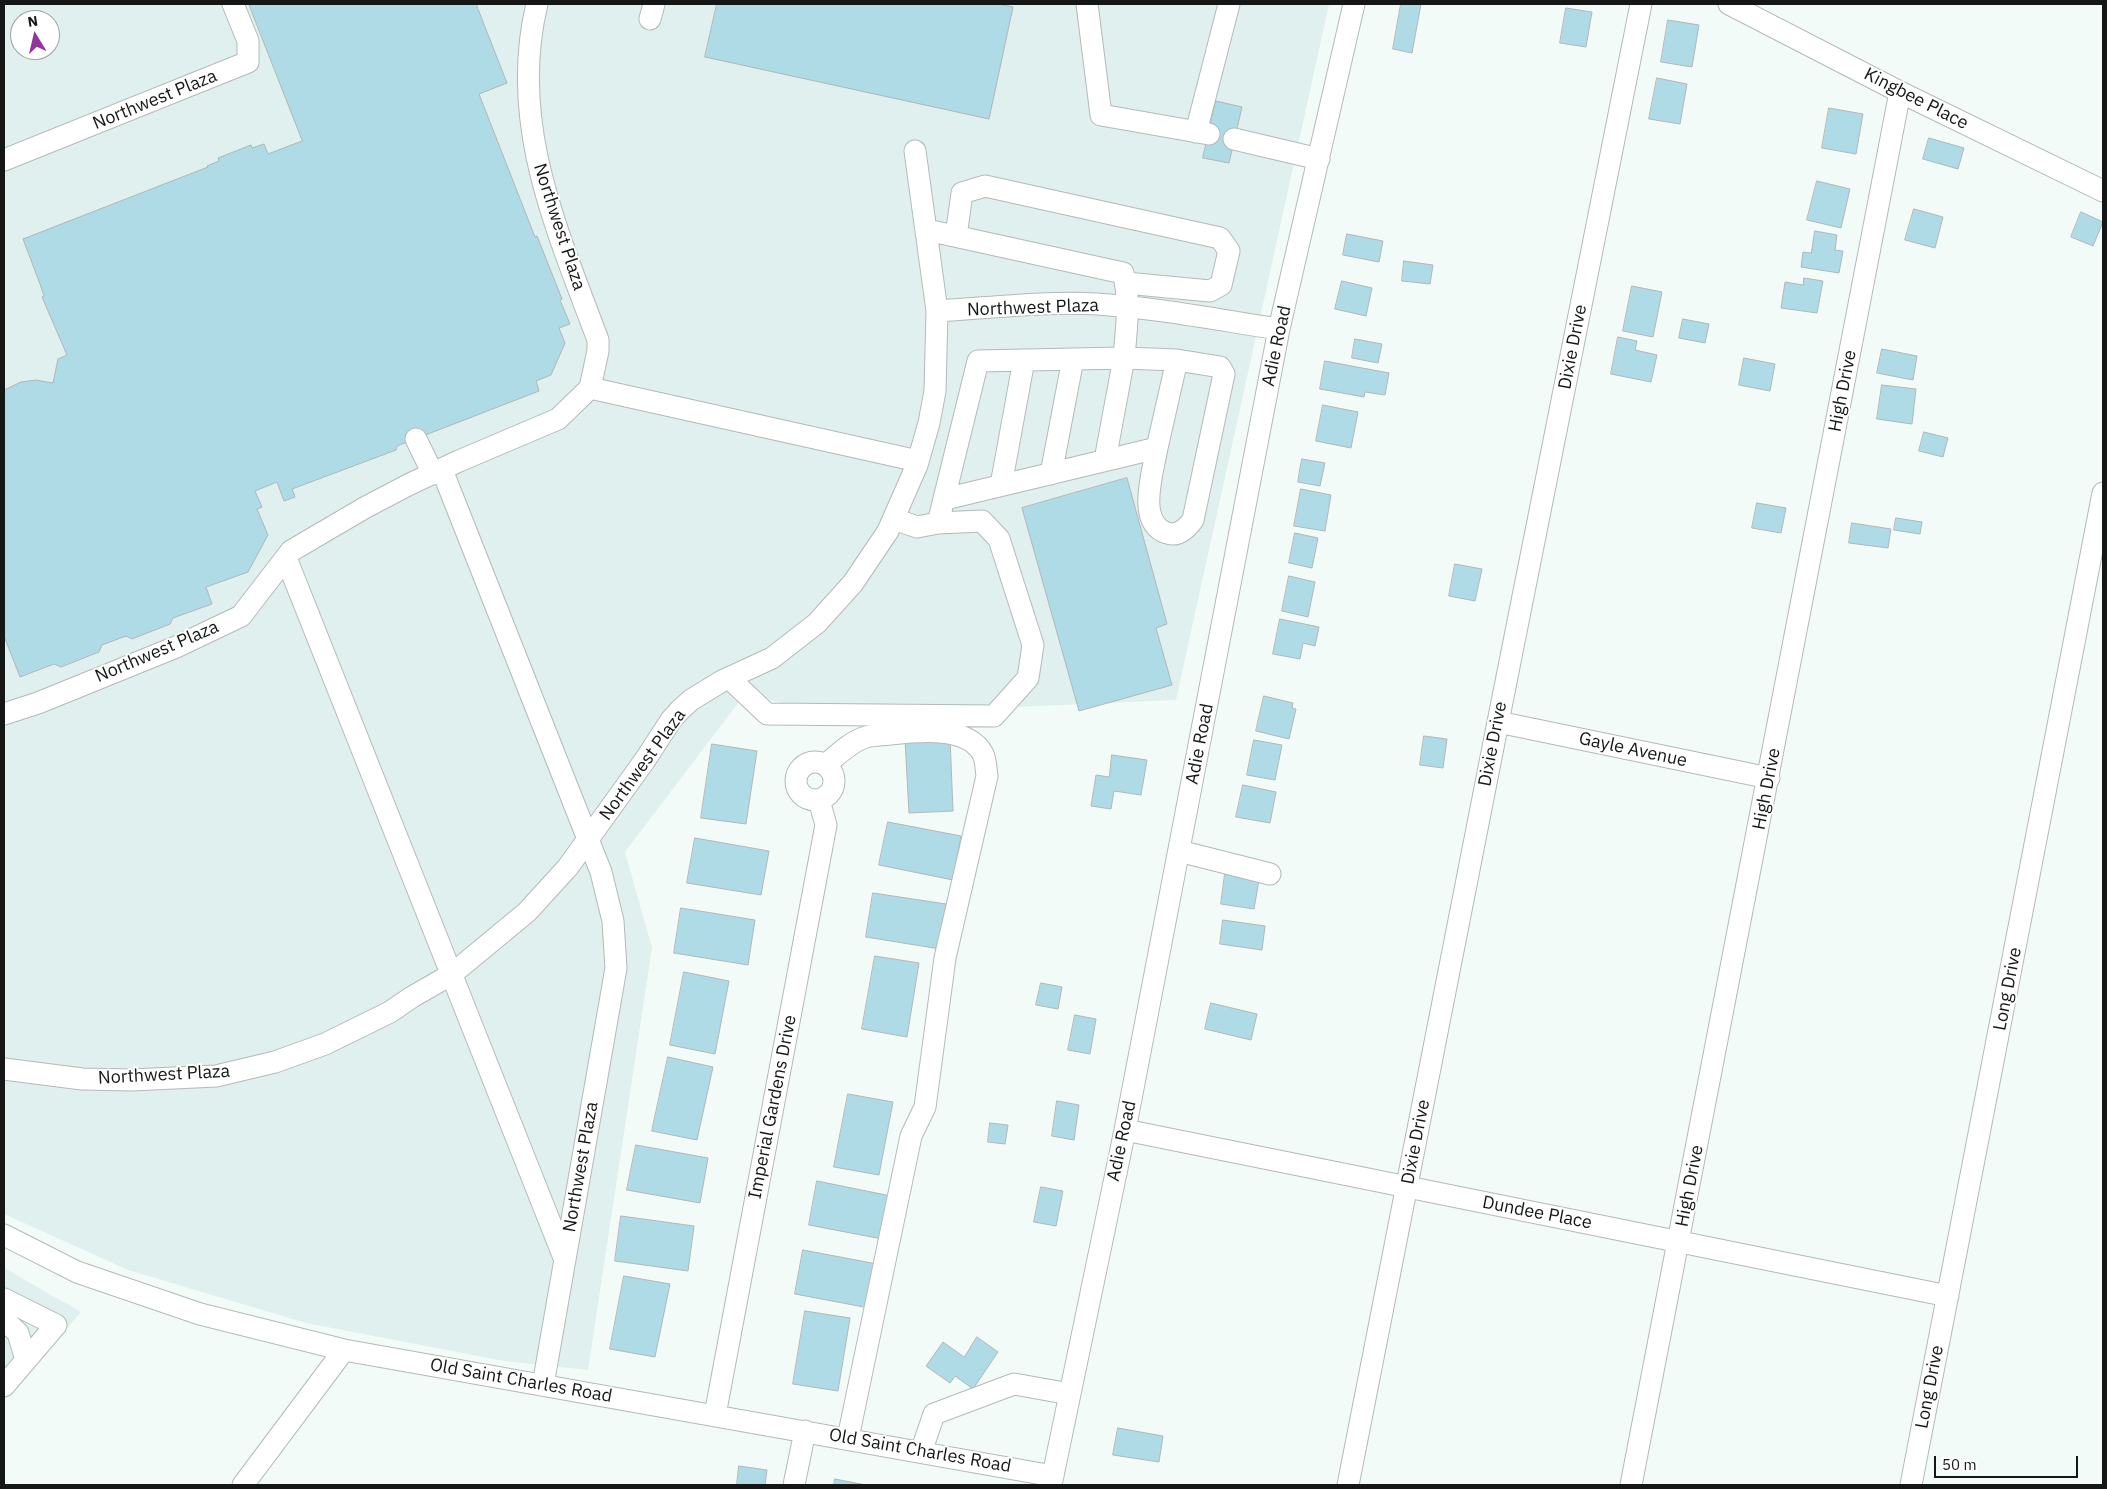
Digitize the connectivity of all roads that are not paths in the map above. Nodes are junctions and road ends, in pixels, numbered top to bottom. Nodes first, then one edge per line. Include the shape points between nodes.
1 (233, 4) edge
2 (1087, 4) edge
3 (1229, 4) edge
4 (1354, 4) edge
5 (1641, 4) edge
6 (1737, 5) edge
7 (533, 6) edge
8 (1900, 92) junction
9 (1234, 139) dead end
10 (915, 150) dead end
11 (1319, 159) junction
12 (4, 160) edge
13 (2103, 191) edge
14 (927, 230) junction
15 (956, 236) junction
16 (1126, 284) junction
17 (1127, 307) junction
18 (936, 311) junction
19 (1280, 329) junction
20 (1124, 358) junction
21 (1074, 359) junction
22 (1024, 360) junction
23 (1177, 360) junction
24 (590, 388) junction
25 (416, 439) dead end
26 (1157, 448) junction
27 (1105, 460) junction
28 (918, 461) junction
29 (438, 472) junction
30 (1051, 474) junction
31 (1001, 485) junction
32 (2103, 493) edge
33 (946, 499) junction
34 (894, 519) junction
35 (938, 523) junction
36 (286, 558) junction
37 (730, 678) junction
38 (4, 714) edge
39 (1498, 722) junction
40 (825, 765) junction
41 (1769, 778) junction
42 (819, 800) junction
43 (588, 840) junction
44 (1179, 851) junction
45 (1270, 874) dead end
46 (452, 974) junction
47 (4, 1069) edge
48 (1125, 1130) junction
49 (1407, 1187) junction
50 (4, 1235) edge
51 (1679, 1242) junction
52 (565, 1260) junction
53 (1948, 1296) junction
54 (4, 1299) edge
55 (4, 1320) edge
56 (344, 1350) junction
57 (26, 1360) junction
58 (543, 1385) junction
59 (4, 1386) edge
60 (1070, 1394) junction
61 (715, 1415) junction
62 (805, 1431) junction
63 (848, 1438) junction
64 (921, 1452) junction
65 (1052, 1480) edge
66 (244, 1485) edge
67 (794, 1485) edge
68 (1348, 1485) edge
69 (1631, 1485) edge
70 (1911, 1485) edge

1 - 12 street, Northwest Plaza via 248,41 248,62
2 - 3 street via 1101,115 1202,133
4 - 11 street, Adie Road
5 - 39 street, Dixie Drive
6 - 8 street, Kingbee Place
7 - 24 street, Northwest Plaza via 528,59 534,150 544,194 598,340
8 - 13 street, Kingbee Place
8 - 41 street, High Drive
9 - 11 street
10 - 14 street
11 - 19 street, Adie Road
14 - 15 street
14 - 18 street
15 - 16 street via 1124,273
15 - 16 street via 962,192 985,186 1220,238 1229,251 1221,285 1210,291
16 - 17 street
17 - 18 street, Northwest Plaza via 1068,304
17 - 19 street, Northwest Plaza
17 - 20 street
18 - 28 street, Northwest Plaza via 935,391
19 - 44 street, Adie Road
20 - 21 street
20 - 23 street
20 - 27 street
21 - 22 street
21 - 30 street
22 - 31 street
22 - 33 street via 978,361
23 - 26 street
23 - 26 street via 1220,367 1224,374 1193,520 1185,530 1171,534 1158,530 1151,520 1149,498
24 - 28 street
24 - 29 street, Northwest Plaza via 558,419
25 - 29 street
26 - 27 street
27 - 30 street
28 - 34 street, Northwest Plaza
29 - 36 street, Northwest Plaza via 324,530 291,551
29 - 43 street, Northwest Plaza
30 - 31 street
31 - 33 street
32 - 53 street, Long Drive
33 - 35 street
34 - 35 street via 917,527
34 - 37 street, Northwest Plaza via 853,583 818,623 772,658
35 - 37 street via 982,521 999,539 1033,645 1028,678 994,716 767,714
36 - 38 street, Northwest Plaza via 241,616 176,647
36 - 46 street, Northwest Plaza
37 - 43 street, Northwest Plaza via 692,700 671,720
39 - 41 street, Gayle Avenue
39 - 49 street, Dixie Drive
40 - 42 street via 834,782 829,794
40 - 42 street via 806,764 796,779 802,795
40 - 63 street via 866,737 942,732 958,735 975,744 983,754 988,776 945,958 925,1107 912,1136
41 - 51 street, High Drive
42 - 61 street, Imperial Gardens Drive via 826,825
43 - 46 street, Northwest Plaza via 526,912
43 - 52 street, Northwest Plaza via 601,872 613,921 616,968
44 - 45 street
44 - 48 street, Adie Road
46 - 47 street, Northwest Plaza via 390,1012 325,1044 275,1062 216,1076 82,1079
46 - 52 street, Northwest Plaza
48 - 49 street, Dundee Place
48 - 60 street, Adie Road
49 - 51 street, Dundee Place
49 - 68 street, Dixie Drive
50 - 56 street, Old Saint Charles Road via 77,1272 200,1314
51 - 53 street, Dundee Place
51 - 69 street, High Drive
52 - 58 street, Northwest Plaza
53 - 70 street, Long Drive
54 - 57 street via 56,1325
55 - 57 street via 18,1333
56 - 58 street, Old Saint Charles Road
56 - 66 street
57 - 59 street
58 - 61 street, Old Saint Charles Road
60 - 64 street via 1014,1384 934,1414
60 - 65 street, Adie Road
61 - 62 street, Old Saint Charles Road
62 - 63 street, Old Saint Charles Road
62 - 67 street
63 - 64 street, Old Saint Charles Road
64 - 65 street, Old Saint Charles Road

